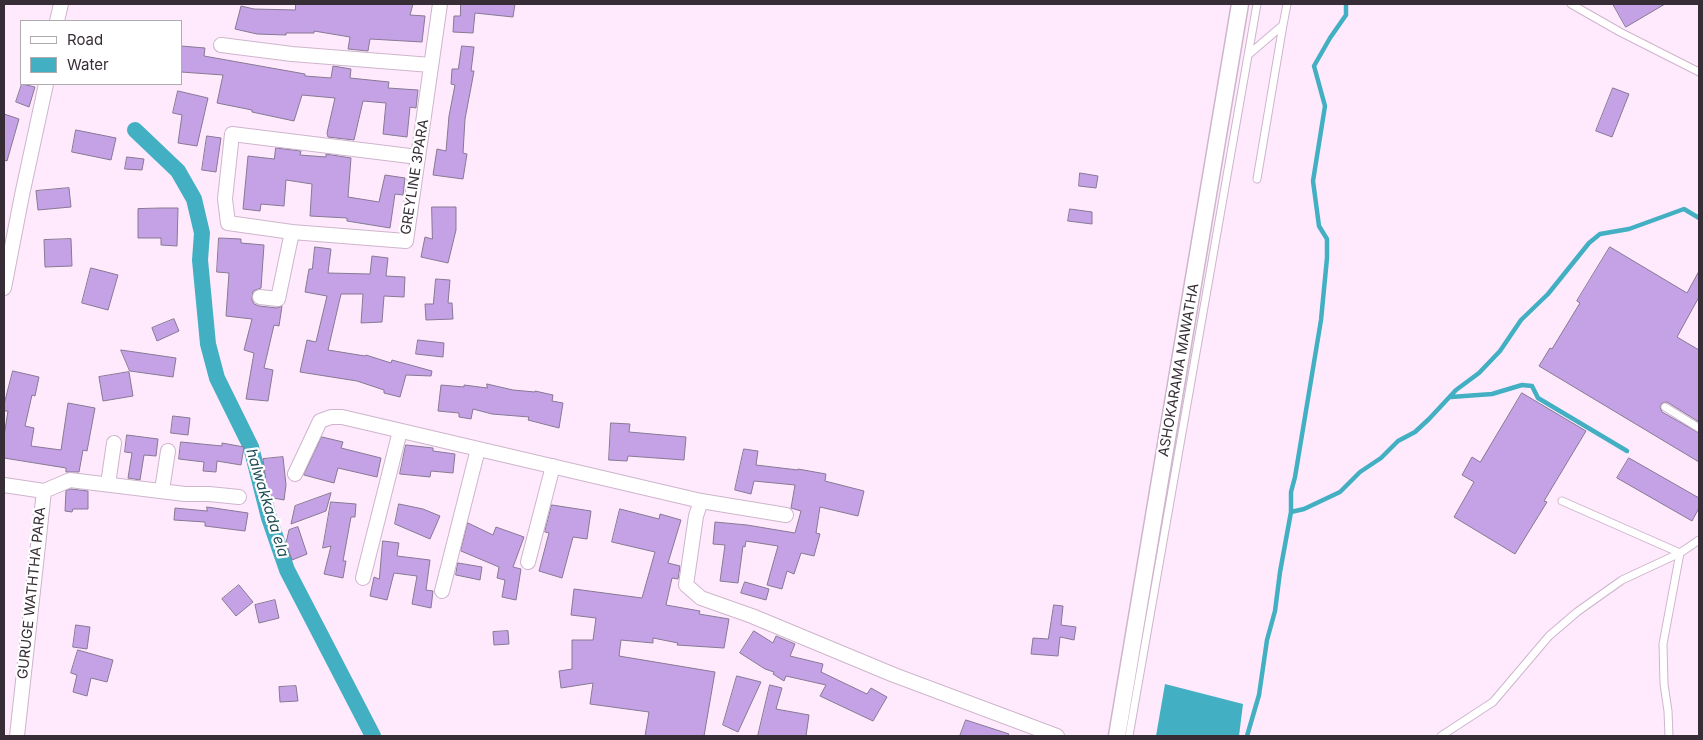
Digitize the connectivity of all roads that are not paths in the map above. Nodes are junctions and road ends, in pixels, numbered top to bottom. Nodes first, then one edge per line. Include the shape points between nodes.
1 (60, 4) edge
2 (440, 4) edge
3 (1240, 4) edge
4 (1257, 4) edge
5 (1287, 4) edge
6 (1571, 4) edge
7 (57, 20) edge
8 (1283, 25) junction
9 (221, 45) dead end
10 (1248, 55) junction
11 (431, 65) junction
12 (1699, 72) edge
13 (46, 85) edge
14 (418, 157) junction
15 (1257, 178) dead end
16 (292, 232) junction
17 (4, 288) edge
18 (260, 297) dead end
19 (1665, 407) dead end
20 (1699, 428) edge
21 (400, 431) junction
22 (114, 444) dead end
23 (478, 449) junction
24 (168, 451) dead end
25 (553, 466) junction
26 (295, 474) dead end
27 (108, 484) junction
28 (4, 485) edge
29 (162, 490) junction
30 (44, 491) junction
31 (239, 497) dead end
32 (700, 501) junction
33 (1562, 501) dead end
34 (786, 515) dead end
35 (1699, 540) edge
36 (1680, 553) junction
37 (528, 562) dead end
38 (363, 578) dead end
39 (442, 590) dead end
40 (17, 736) edge
41 (1057, 736) edge
42 (1117, 736) edge
43 (1129, 736) edge
44 (1441, 736) edge
45 (1669, 736) edge

1 - 7 street
2 - 11 street, GREYLINE 3PARA
3 - 42 street, ASHOKARAMA MAWATHA
4 - 10 lane
5 - 8 lane
6 - 12 lane
8 - 10 lane
8 - 15 lane
9 - 11 street
10 - 43 lane
11 - 14 street, GREYLINE 3PARA
13 - 17 street
14 - 16 street, GREYLINE 3PARA via 406,241
14 - 16 street via 232,134 225,199 228,223
16 - 18 street via 278,299
19 - 20 lane
21 - 23 street
21 - 26 street via 342,417 320,421
21 - 38 street
22 - 27 street
23 - 25 street
23 - 39 street
24 - 29 street
25 - 32 street
25 - 37 street
27 - 29 street
27 - 30 street via 70,480
28 - 30 street, GURUGE WATHTHA PARA
29 - 31 street
30 - 40 street, GURUGE WATHTHA PARA
32 - 34 street
32 - 41 street via 686,585 701,598
33 - 36 lane
35 - 36 lane
36 - 44 lane via 1622,580 1577,612 1549,636 1492,702
36 - 45 lane via 1663,644

